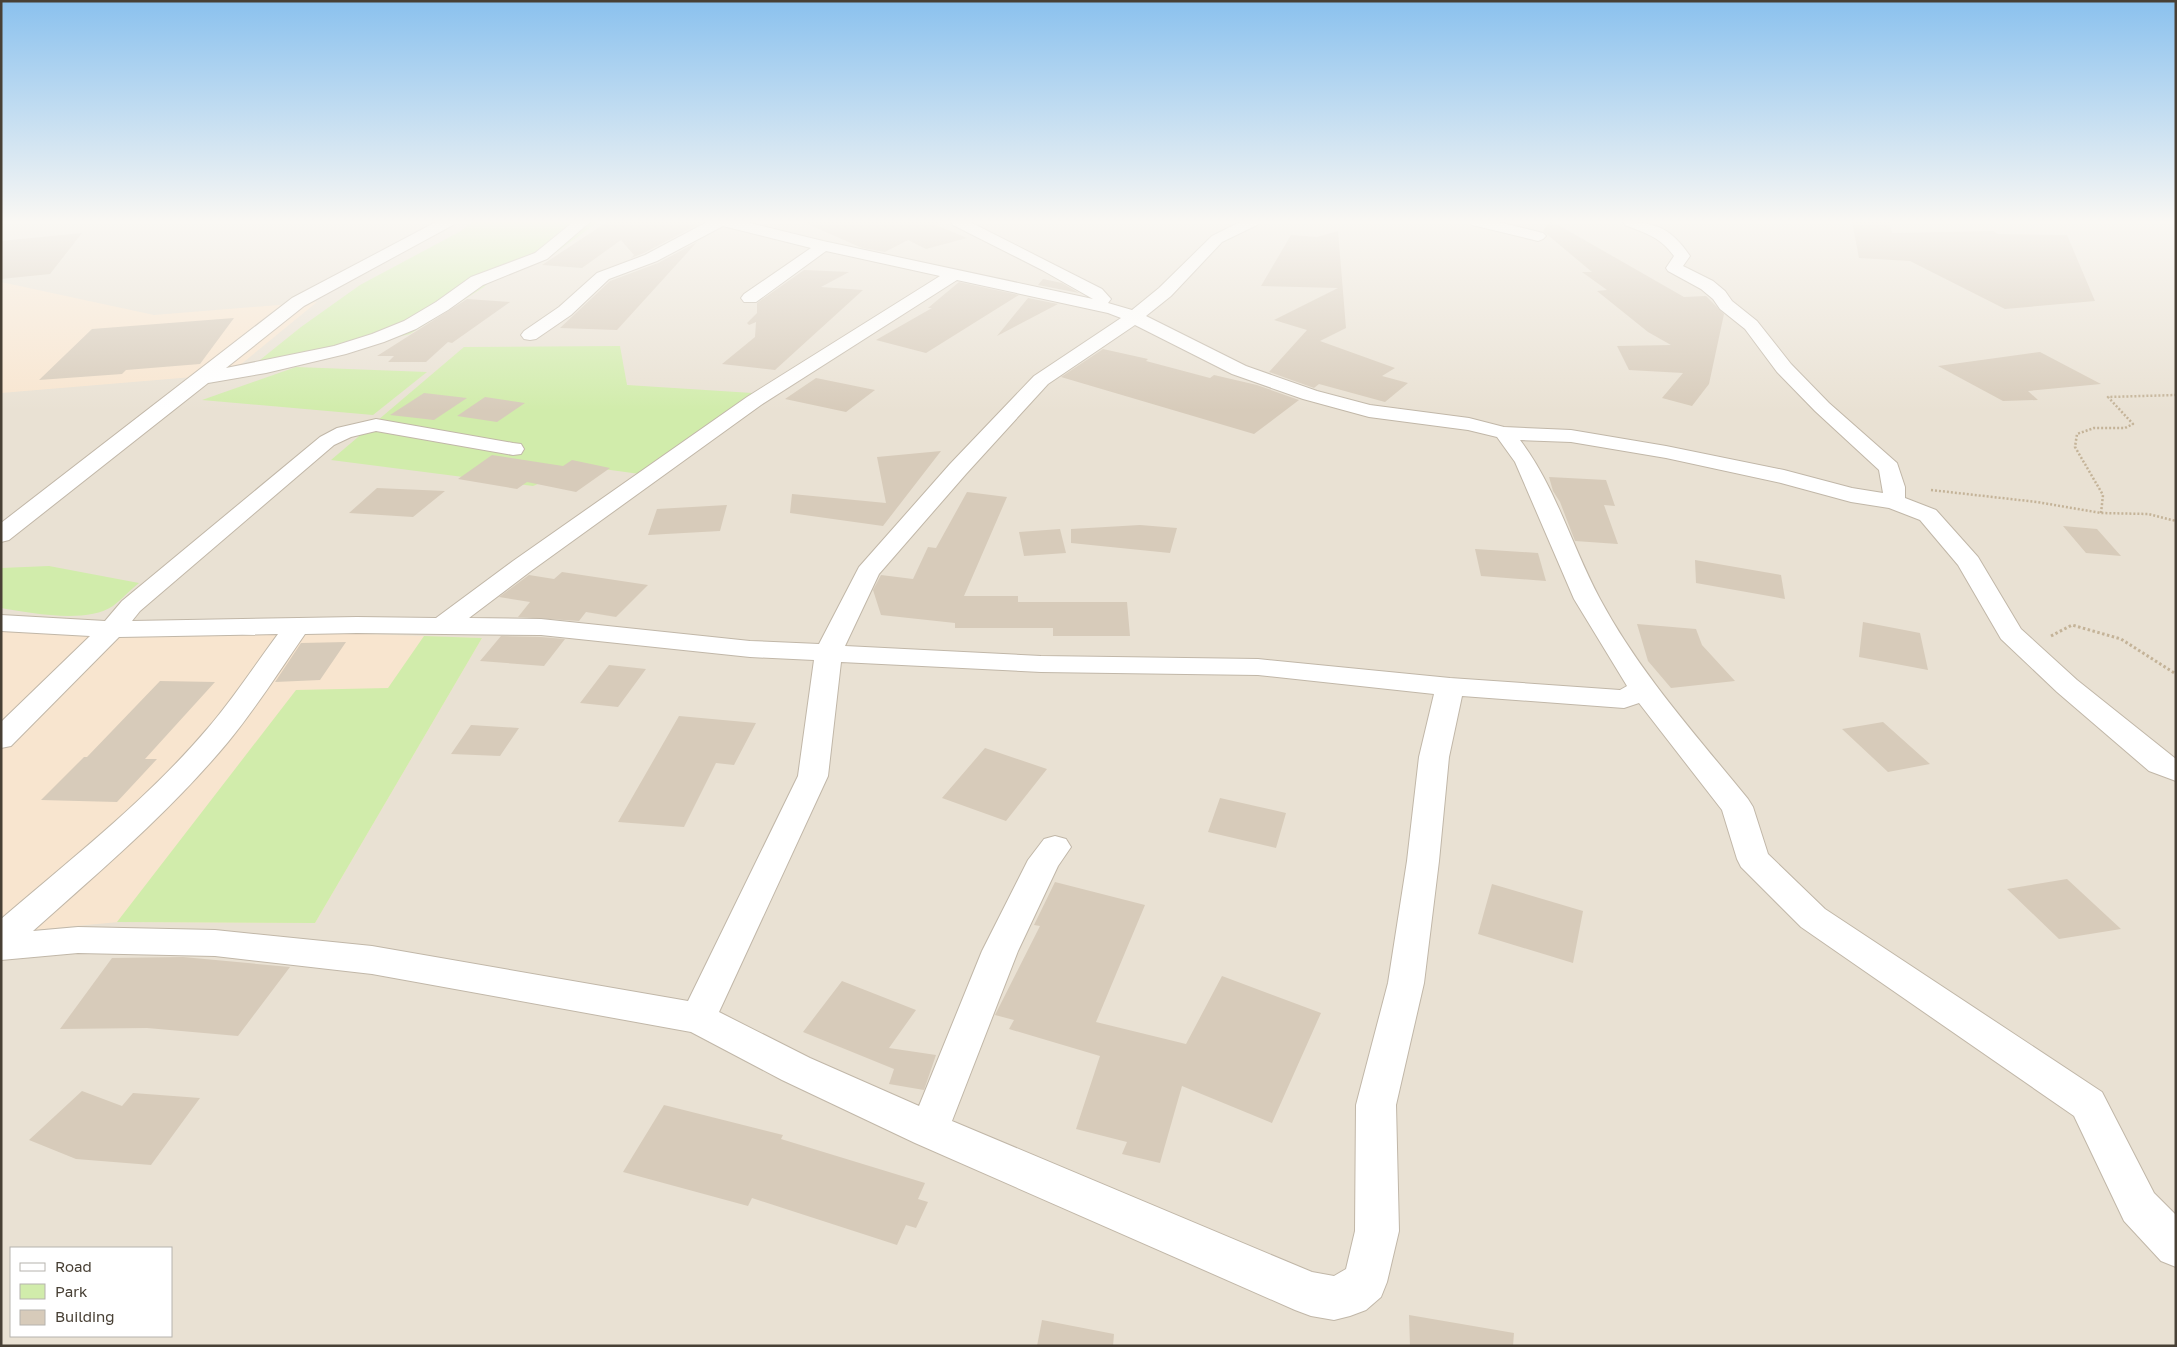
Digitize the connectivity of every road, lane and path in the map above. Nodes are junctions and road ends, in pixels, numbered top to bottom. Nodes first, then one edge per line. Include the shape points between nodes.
1 (331, 285) edge
2 (472, 285) edge
3 (593, 285) edge
4 (768, 285) edge
5 (938, 285) edge
6 (1002, 285) edge
7 (1081, 285) edge
8 (1172, 285) edge
9 (1707, 285) edge
10 (750, 298) dead end
11 (1124, 313) junction
12 (530, 335) dead end
13 (202, 378) junction
14 (2176, 395) edge
15 (1504, 433) junction
16 (513, 449) dead end
17 (1894, 494) junction
18 (2100, 513) junction
19 (2176, 521) edge
20 (1, 535) edge
21 (1, 623) edge
22 (442, 626) junction
23 (297, 627) junction
24 (112, 629) junction
25 (2044, 640) dead end
26 (828, 653) junction
27 (2176, 674) edge
28 (1450, 687) junction
29 (1643, 690) junction
30 (1, 739) edge
31 (2176, 771) edge
32 (1055, 847) dead end
33 (1, 939) edge
34 (1, 947) edge
35 (698, 1018) junction
36 (929, 1130) junction
37 (2176, 1246) edge

1 - 13 street via 298,302
2 - 13 street via 442,306 378,338 312,356
3 - 12 street via 565,311
4 - 10 street
5 - 22 street via 754,401
6 - 11 street
7 - 11 street
8 - 11 street via 1165,292
9 - 17 street via 1750,325 1784,368 1889,468
11 - 15 street via 1238,370 1310,395 1369,411 1469,424
11 - 26 street via 1041,380 868,572
13 - 20 street
14 - 18 path via 2108,397 2133,424 2125,428 2094,428 2078,434 2074,447 2104,495
15 - 17 street via 1571,436 1666,452 1851,495
15 - 29 street via 1525,461 1587,599
16 - 24 street via 384,425 344,432 307,458 130,606
17 - 18 path via 1954,492
17 - 31 street via 1928,515 1969,562 2010,633 2131,740 2160,764
18 - 19 path via 2148,514
21 - 24 street
22 - 23 street
22 - 26 street via 541,627 750,649
23 - 24 street
23 - 33 street via 218,735 170,787
24 - 30 street
25 - 27 path via 2072,625 2121,639
26 - 28 street via 1041,664 1258,667
26 - 35 street via 813,776
28 - 29 street via 1624,699
28 - 36 street via 1434,757 1406,983 1376,1105 1377,1231 1365,1282 1350,1294 1334,1298 1311,1294
29 - 37 street via 1738,808 1753,859 1813,918 2088,1104 2139,1207
32 - 36 street via 1044,860 1000,951
34 - 35 street via 78,940 224,944 372,960
35 - 36 street via 796,1069

